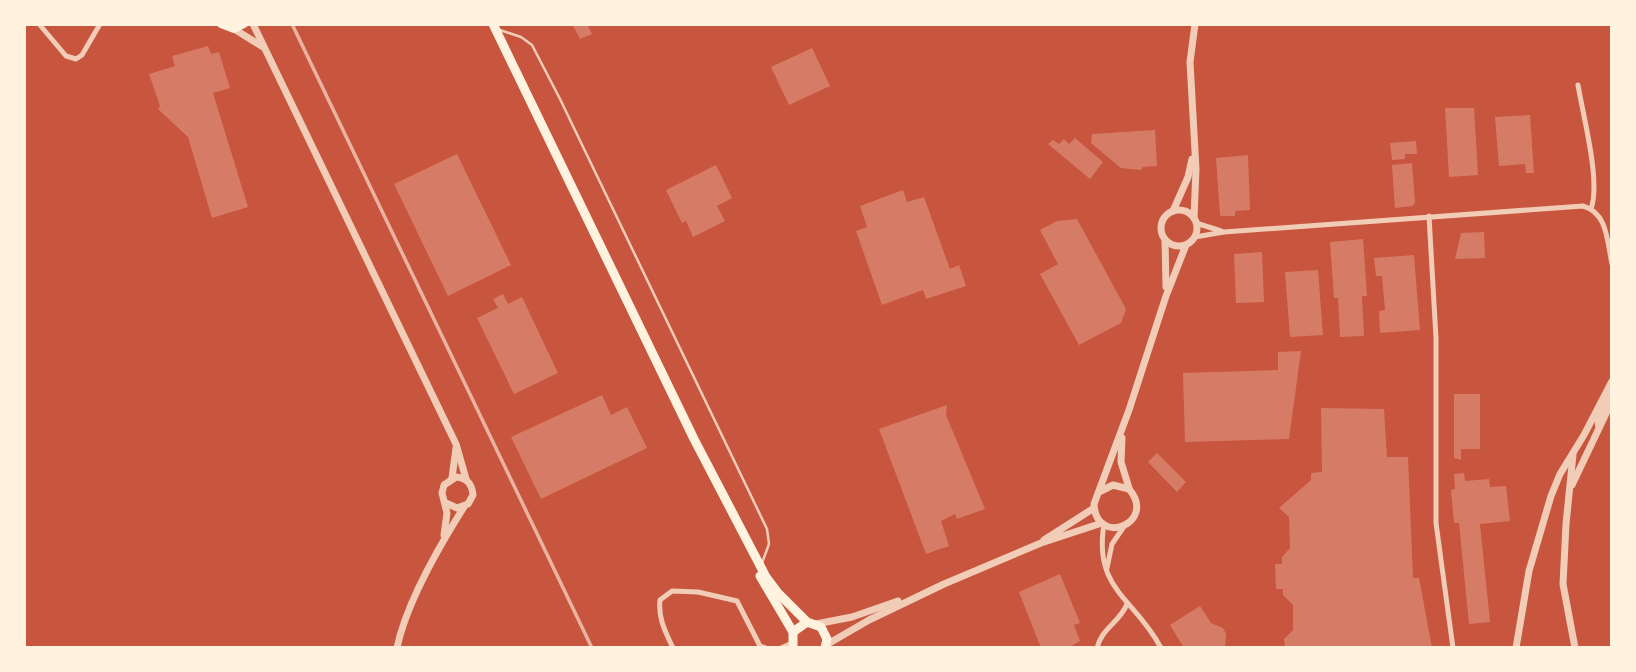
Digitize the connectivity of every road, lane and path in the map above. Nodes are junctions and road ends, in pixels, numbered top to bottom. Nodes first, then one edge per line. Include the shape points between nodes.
1 (39, 24) edge
2 (100, 24) edge
3 (221, 24) edge
4 (244, 24) edge
5 (253, 24) edge
6 (1195, 24) edge
7 (494, 27) edge
8 (234, 29) junction
9 (266, 48) junction
10 (1578, 85) dead end
11 (1194, 148) junction
12 (1591, 209) junction
13 (1173, 211) junction
14 (1429, 216) junction
15 (1195, 220) junction
16 (1224, 232) junction
17 (1195, 237) junction
18 (1165, 239) junction
19 (1186, 245) junction
20 (1612, 264) edge
21 (1166, 296) junction
22 (1612, 381) edge
23 (1612, 390) edge
24 (1612, 401) edge
25 (1598, 429) junction
26 (1122, 430) junction
27 (694, 439) junction
28 (456, 444) junction
29 (1573, 454) junction
30 (452, 478) junction
31 (466, 479) junction
32 (1570, 488) junction
33 (1129, 489) junction
34 (1099, 492) junction
35 (1550, 496) junction
36 (446, 503) junction
37 (464, 506) junction
38 (1094, 508) junction
39 (1103, 523) junction
40 (1125, 525) junction
41 (443, 539) junction
42 (1041, 543) junction
43 (761, 566) junction
44 (1106, 571) junction
45 (929, 591) junction
46 (1127, 604) junction
47 (811, 623) junction
48 (793, 632) junction
49 (792, 645) edge
50 (825, 646) edge
51 (397, 648) edge
52 (673, 648) edge
53 (766, 648) edge
54 (781, 648) edge
55 (1097, 648) edge
56 (1161, 648) edge
57 (1453, 648) edge
58 (1516, 648) edge
59 (1575, 648) edge

1 - 2 street via 66,56 76,59
3 - 8 main road
4 - 8 main road
5 - 9 street
6 - 11 street via 1190,61
7 - 27 main road
7 - 43 lane via 533,45 560,99 767,529 769,544
8 - 9 street
9 - 28 street
10 - 12 street via 1594,183
11 - 13 street
11 - 15 street
12 - 14 street via 1574,206
12 - 20 street via 1604,225
13 - 15 street via 1185,211
13 - 18 street via 1161,225
14 - 16 street
14 - 57 street via 1436,338 1436,523
15 - 16 street
15 - 17 street
16 - 17 street
17 - 19 street
18 - 19 street via 1174,246
18 - 21 street
19 - 21 street
21 - 26 street
22 - 29 street
23 - 25 street via 1597,421
24 - 25 street
25 - 32 street
26 - 33 street via 1121,462
26 - 34 street
27 - 43 main road
27 - 48 main road
28 - 30 street
28 - 31 street
29 - 32 street
29 - 35 street
30 - 31 street
30 - 36 street via 442,489
31 - 37 street via 473,495
32 - 35 street
32 - 59 street via 1563,584
33 - 34 street via 1113,485
33 - 40 street via 1137,509
34 - 38 street
35 - 58 street via 1529,571
36 - 37 street
36 - 41 street
37 - 41 street
38 - 39 street
38 - 42 street
39 - 40 street via 1116,528
39 - 42 street
39 - 44 street
40 - 44 street via 1109,552
41 - 51 street
42 - 45 street
43 - 47 main road via 778,593
44 - 46 street
45 - 47 street via 852,617
45 - 50 street
46 - 55 street
46 - 56 street via 1135,608
47 - 48 main road
47 - 50 main road via 825,633
48 - 49 main road
49 - 54 street
52 - 53 street via 659,611 660,600 672,591 737,601 760,646

